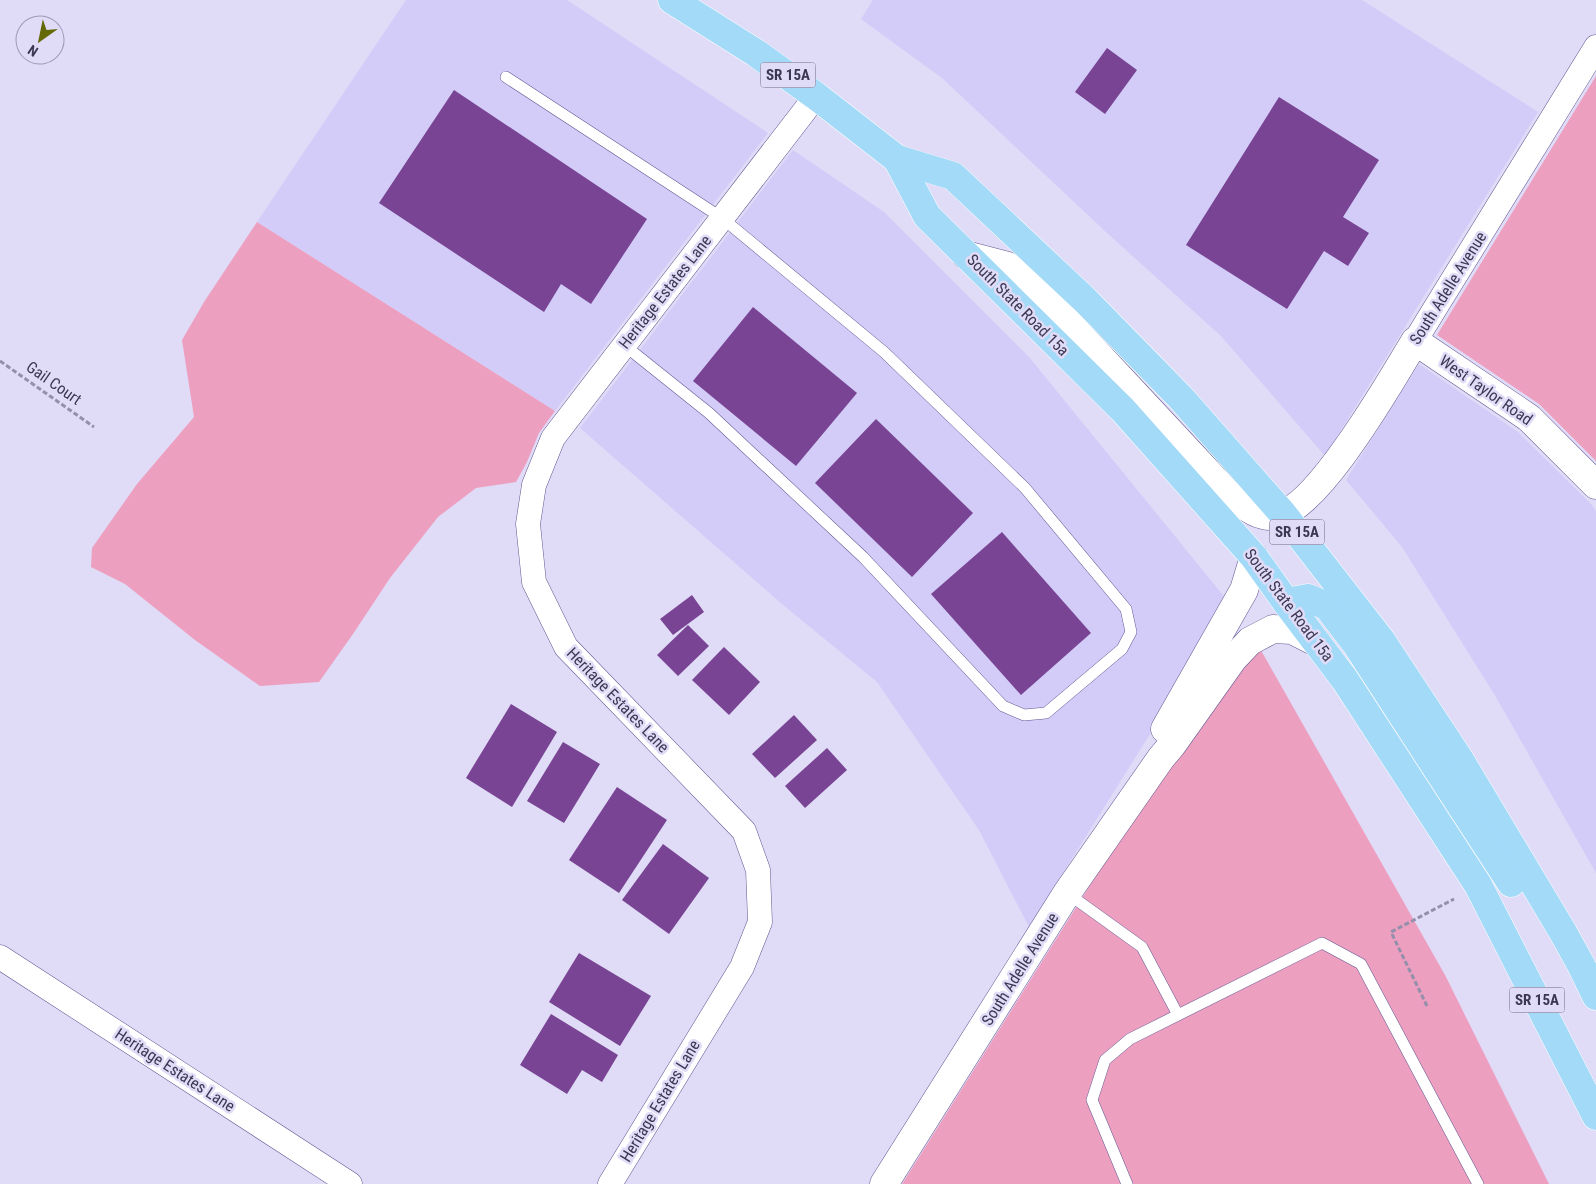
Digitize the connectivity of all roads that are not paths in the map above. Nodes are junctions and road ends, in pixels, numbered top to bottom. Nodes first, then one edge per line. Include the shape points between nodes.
1 (672, 0) edge
2 (1596, 47) edge
3 (506, 77) dead end
4 (816, 96) junction
5 (897, 159) junction
6 (722, 218) junction
7 (966, 255) junction
8 (1416, 342) junction
9 (624, 344) junction
10 (1596, 486) edge
11 (1283, 514) junction
12 (1254, 557) junction
13 (1286, 602) junction
14 (1316, 642) junction
15 (1161, 758) junction
16 (1067, 893) junction
17 (1564, 934) junction
18 (0, 957) edge
19 (1596, 996) edge
20 (1178, 1015) junction
21 (1596, 1116) edge
22 (350, 1184) edge
23 (610, 1184) edge
24 (884, 1184) edge
25 (1127, 1184) edge
26 (1478, 1184) edge

1 - 4 highway, South State Road 15a / SR 15A
2 - 8 street, South Adelle Avenue
3 - 6 lane
4 - 5 highway, South State Road 15a / SR 15A
4 - 6 street, Heritage Estates Lane
5 - 7 highway, South State Road 15a / SR 15A via 927,216
5 - 11 highway, South State Road 15a / SR 15A via 953,176 1085,300 1167,384
6 - 9 street, Heritage Estates Lane
6 - 9 lane via 884,352 1024,488 1126,609 1131,632 1122,649 1046,713 1024,715 1003,706 863,557 709,413
7 - 11 street via 1008,266 1065,319 1230,496 1257,514
7 - 12 highway, South State Road 15a / SR 15A via 1123,410
8 - 10 street, West Taylor Road via 1529,418
8 - 11 street, South Adelle Avenue via 1330,471 1308,496
9 - 23 street, Heritage Estates Lane via 553,438 534,485 528,524 534,582 566,647 744,832 758,870 760,922 742,967
11 - 17 highway, South State Road 15a / SR 15A via 1381,640 1460,760
12 - 13 highway, South State Road 15a / SR 15A
12 - 15 street via 1244,590 1163,733
13 - 14 highway, South State Road 15a / SR 15A
13 - 17 highway via 1308,598 1327,606 1356,644 1527,909
14 - 15 street, South Adelle Avenue via 1292,630 1273,629 1250,641 1233,659
14 - 21 highway, South State Road 15a / SR 15A via 1345,680 1478,885
15 - 16 street, South Adelle Avenue
16 - 20 lane via 1142,947
16 - 24 street, South Adelle Avenue
17 - 19 highway, South State Road 15a / SR 15A
18 - 22 street, Heritage Estates Lane
20 - 25 lane via 1130,1039 1105,1060 1092,1100
20 - 26 lane via 1322,943 1361,964

